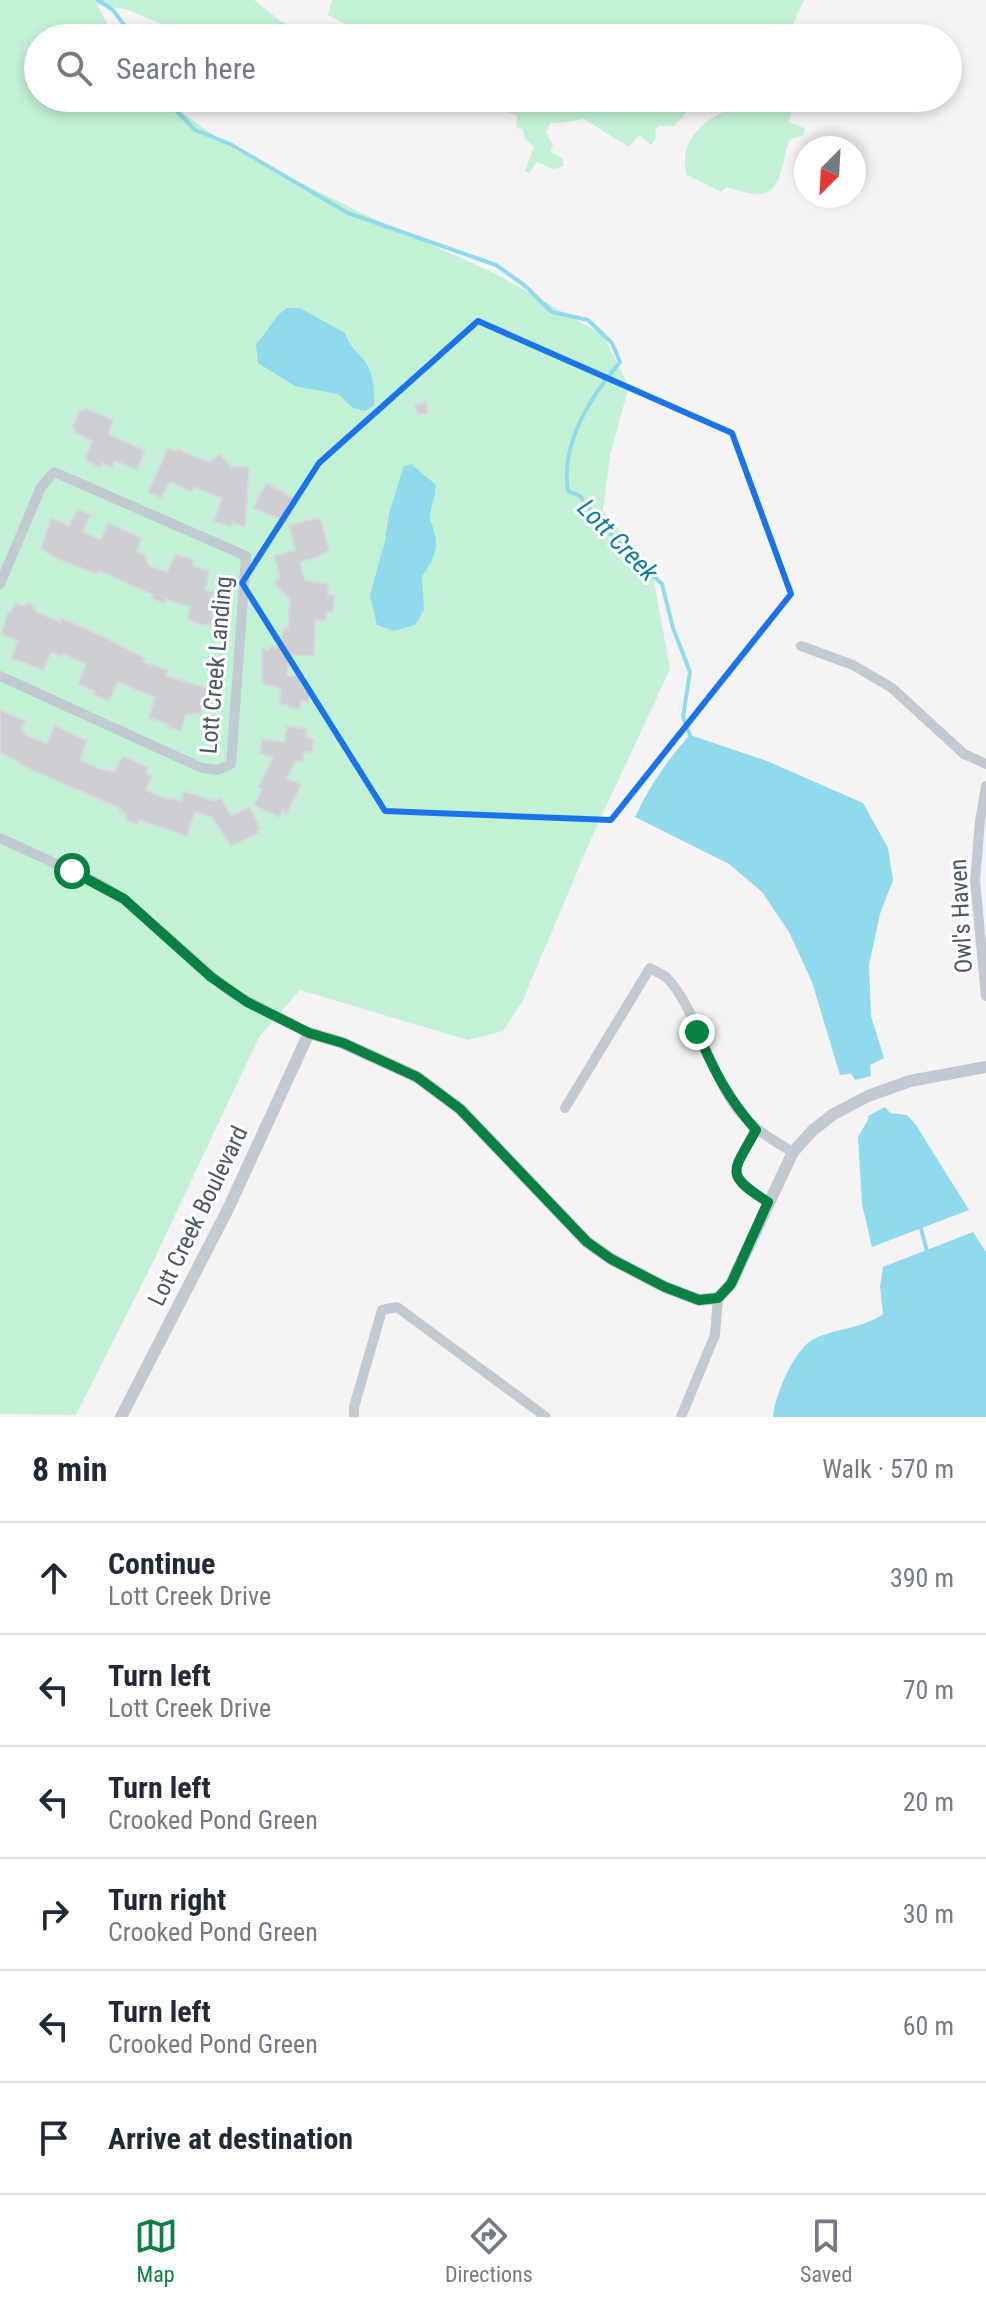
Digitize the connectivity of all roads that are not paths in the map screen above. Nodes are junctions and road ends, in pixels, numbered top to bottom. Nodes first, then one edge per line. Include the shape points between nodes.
1 (0, 584) edge
2 (801, 646) dead end
3 (0, 676) edge
4 (986, 764) edge
5 (986, 786) edge
6 (0, 838) edge
7 (986, 996) edge
8 (309, 1033) junction
9 (986, 1067) edge
10 (565, 1108) dead end
11 (756, 1130) junction
12 (793, 1152) junction
13 (768, 1202) junction
14 (718, 1298) junction
15 (121, 1417) edge
16 (354, 1417) edge
17 (546, 1417) edge
18 (681, 1417) edge

1 - 3 street, Lott Creek Landing via 41,487 54,472 246,556 231,764 218,770 202,768
2 - 4 street via 853,665 892,688 964,754
5 - 7 street, Owl's Haven via 975,881
6 - 8 street via 124,899 229,991
8 - 14 street via 405,1071 460,1109 587,1242 611,1259 699,1300
8 - 15 street, Lott Creek Boulevard via 228,1209
9 - 12 street via 910,1081 868,1096 832,1115
10 - 11 street via 650,968 666,977 717,1078
11 - 12 street
11 - 13 street via 736,1177
12 - 13 street
13 - 14 street via 731,1284
14 - 18 street via 715,1335
16 - 17 street via 382,1310 397,1307

